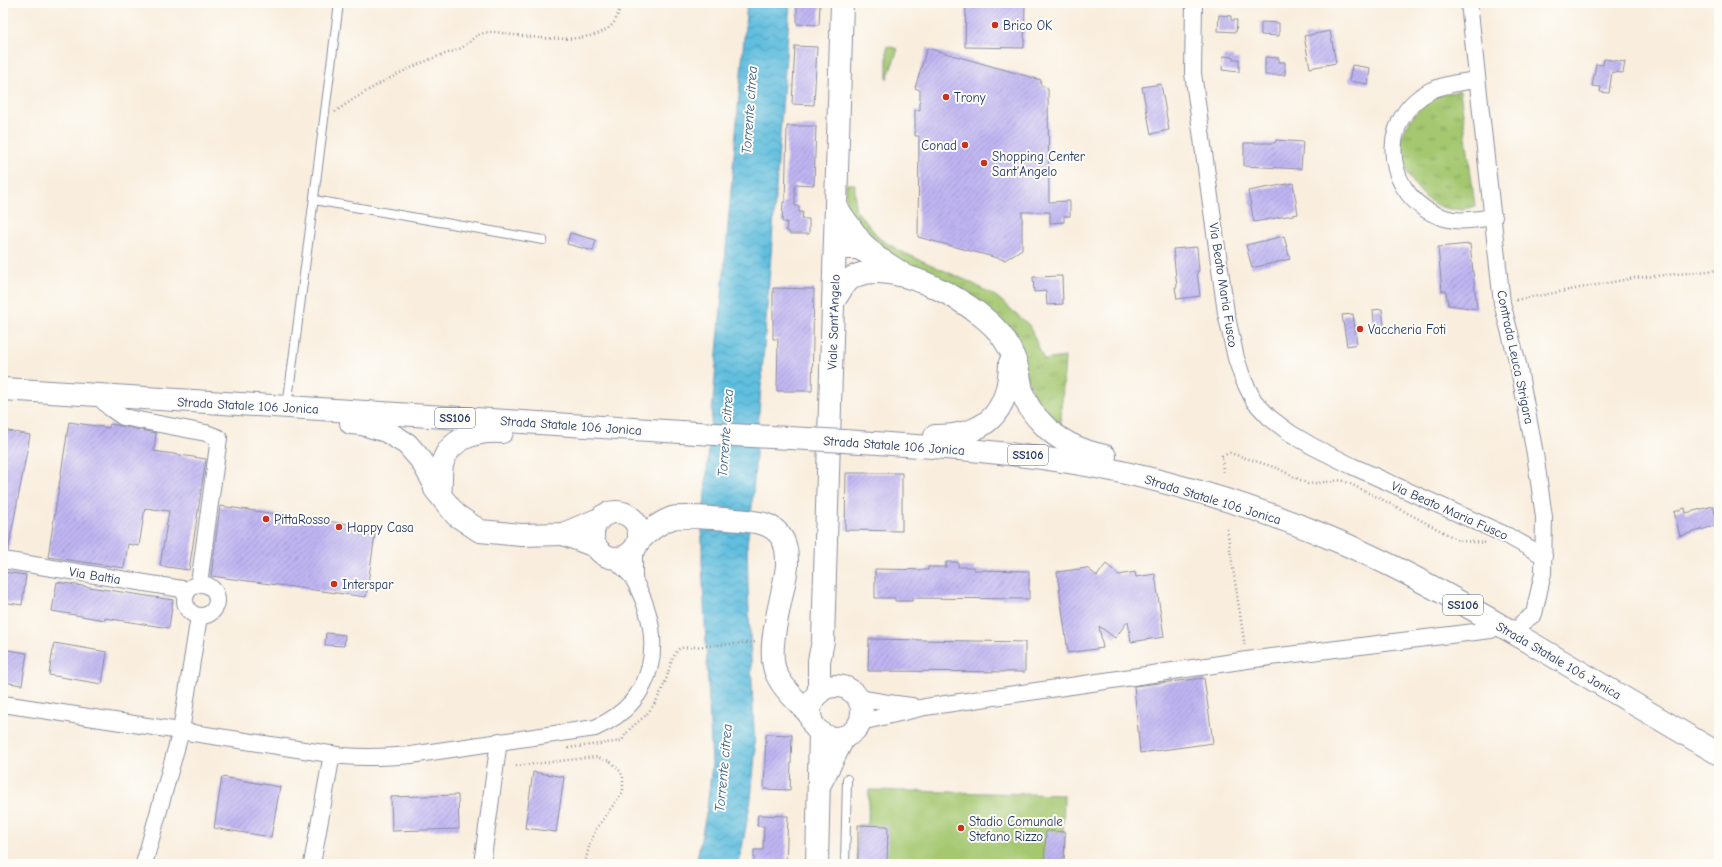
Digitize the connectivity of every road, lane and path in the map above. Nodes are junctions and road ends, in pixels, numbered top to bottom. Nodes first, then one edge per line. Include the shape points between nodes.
1 (339, 3) edge
2 (621, 3) edge
3 (842, 3) edge
4 (1194, 3) edge
5 (1469, 3) edge
6 (1478, 80) junction
7 (324, 120) junction
8 (314, 200) junction
9 (836, 207) junction
10 (1494, 217) junction
11 (543, 240) dead end
12 (835, 250) junction
13 (881, 268) junction
14 (1719, 270) edge
15 (834, 301) junction
16 (1502, 302) junction
17 (1012, 356) junction
18 (3, 389) edge
19 (98, 396) junction
20 (230, 404) junction
21 (287, 408) junction
22 (624, 429) junction
23 (852, 442) junction
24 (1223, 472) dead end
25 (1192, 490) junction
26 (440, 493) junction
27 (631, 516) junction
28 (673, 518) junction
29 (598, 520) junction
30 (1228, 529) dead end
31 (563, 534) junction
32 (1508, 536) junction
33 (636, 545) junction
34 (595, 546) junction
35 (1544, 556) junction
36 (613, 558) junction
37 (3, 560) edge
38 (634, 579) junction
39 (194, 587) junction
40 (199, 616) junction
41 (1528, 618) dead end
42 (1491, 630) dead end
43 (824, 641) junction
44 (759, 642) dead end
45 (701, 645) dead end
46 (1246, 660) junction
47 (781, 683) junction
48 (850, 692) junction
49 (818, 693) junction
50 (3, 704) edge
51 (925, 707) junction
52 (860, 722) junction
53 (815, 724) junction
54 (181, 731) junction
55 (844, 737) junction
56 (499, 741) junction
57 (332, 754) junction
58 (1719, 754) edge
59 (516, 766) dead end
60 (847, 779) dead end
61 (819, 785) junction
62 (144, 864) edge
63 (312, 864) edge
64 (482, 864) edge
65 (585, 864) edge
66 (817, 864) edge
67 (845, 864) edge

1 - 7 lane
2 - 7 path via 618,15 611,26 589,36 557,38 492,31 476,35 460,49 431,58 367,91
3 - 9 main road, Viale Sant'Angelo
4 - 32 street, Via Beato Maria Fusco via 1193,73 1226,313 1236,358 1254,401 1270,418 1312,446
5 - 6 street, Contrada Leuca Strigara
6 - 10 street, Contrada Leuca Strigara
6 - 10 street via 1430,91 1411,105 1398,125 1393,148 1395,172 1406,193 1424,209 1446,219
7 - 8 lane
8 - 11 lane
8 - 21 lane
9 - 12 main road, Viale Sant'Angelo
9 - 13 main road
10 - 16 street, Contrada Leuca Strigara
12 - 13 main road via 858,248
12 - 15 main road, Viale Sant'Angelo
13 - 15 main road via 851,279 842,287
13 - 17 main road via 956,299 976,312 994,326
14 - 16 path via 1634,278
15 - 43 main road, Viale Sant'Angelo
16 - 35 street, Contrada Leuca Strigara via 1518,364 1535,454 1544,518
17 - 23 main road via 1005,398 991,418 976,429 955,435 881,436
17 - 25 main road via 1016,362 1024,398 1031,411 1056,436 1082,450 1141,465
18 - 19 main road, Strada Statale 106 Jonica / SS106
19 - 20 main road, Strada Statale 106 Jonica / SS106
19 - 39 street via 123,417 206,432 219,438
20 - 21 main road, Strada Statale 106 Jonica / SS106
20 - 26 main road via 262,416 362,424 386,431 414,450
21 - 22 main road, Strada Statale 106 Jonica / SS106
22 - 23 main road, Strada Statale 106 Jonica / SS106, bridge
22 - 26 main road via 601,437 487,431 477,433 464,438 448,454 442,466
23 - 25 main road, Strada Statale 106 Jonica / SS106 via 1050,458 1118,471
24 - 32 path via 1222,456 1230,453 1277,468 1308,484 1342,480 1460,541 1486,543
25 - 58 main road, Strada Statale 106 Jonica / SS106 via 1316,532 1415,578
26 - 31 main road via 456,515 480,531 521,536
27 - 28 main road
27 - 29 main road via 617,511 610,512
27 - 33 main road via 638,527
28 - 33 main road via 654,527
28 - 47 main road via 756,522 772,527 779,534 787,554 786,575 772,657
29 - 31 main road
29 - 34 main road via 592,533
30 - 46 path
31 - 34 main road
32 - 35 street, Via Beato Maria Fusco
33 - 36 main road via 621,558
33 - 38 street
34 - 36 main road via 606,556
35 - 41 street, Contrada Leuca Strigara via 1543,573
36 - 38 street
37 - 39 street, Via Baltia
38 - 56 street via 648,614 652,651 644,685 634,701 621,713 595,728
39 - 40 street via 185,601 186,607
39 - 40 street via 209,585 218,597 216,607 209,614
40 - 54 street
42 - 46 street
43 - 48 main road, Viale Sant'Angelo via 837,680
43 - 49 main road, Viale Sant'Angelo via 819,661
44 - 45 path
46 - 51 street
47 - 49 main road
47 - 53 main road
48 - 49 main road via 834,686
48 - 51 street via 888,703
48 - 52 main road via 861,705
49 - 53 main road via 811,707
50 - 54 street
51 - 52 street
52 - 55 main road via 851,734
53 - 55 main road via 831,737
53 - 61 main road
54 - 57 street
54 - 62 street
55 - 61 main road
56 - 57 street via 384,758
56 - 64 street
57 - 63 street
59 - 65 path via 595,757 610,761 620,771 624,792 592,836
60 - 67 lane
61 - 66 main road

